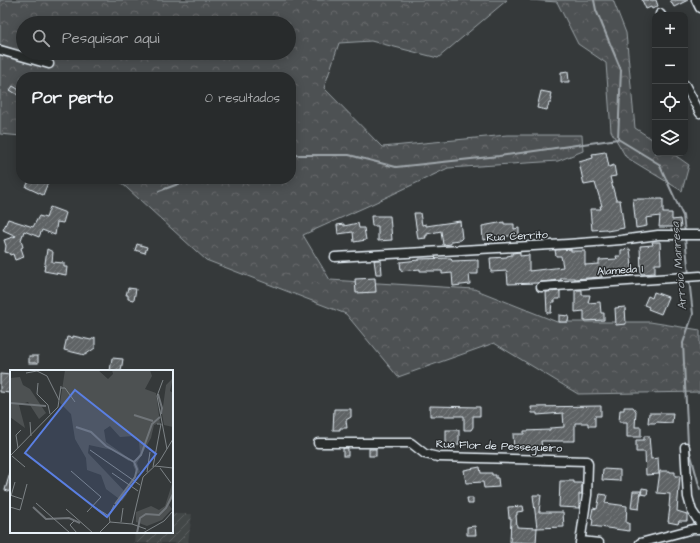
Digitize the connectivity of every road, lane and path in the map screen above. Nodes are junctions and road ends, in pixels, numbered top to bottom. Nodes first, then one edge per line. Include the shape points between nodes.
1 (696, 0) edge
2 (700, 8) edge
3 (0, 50) edge
4 (16, 54) edge
5 (36, 60) edge
6 (50, 64) dead end
7 (688, 90) edge
8 (700, 113) edge
9 (700, 235) edge
10 (335, 257) dead end
11 (700, 276) edge
12 (541, 287) dead end
13 (318, 443) dead end
14 (686, 448) dead end
15 (700, 523) edge
16 (700, 529) edge
17 (581, 542) edge
18 (598, 543) edge
19 (640, 543) edge

1 - 2 street
3 - 4 street
5 - 6 street
7 - 8 street
9 - 10 street, Rua Cerrito via 658,235 576,244
11 - 12 street, Alameda 1
13 - 17 street, Rua Flor de Pessegueiro via 410,443 425,454 438,457 587,460 587,495
14 - 15 street via 688,497 692,511
16 - 19 street
17 - 18 street

